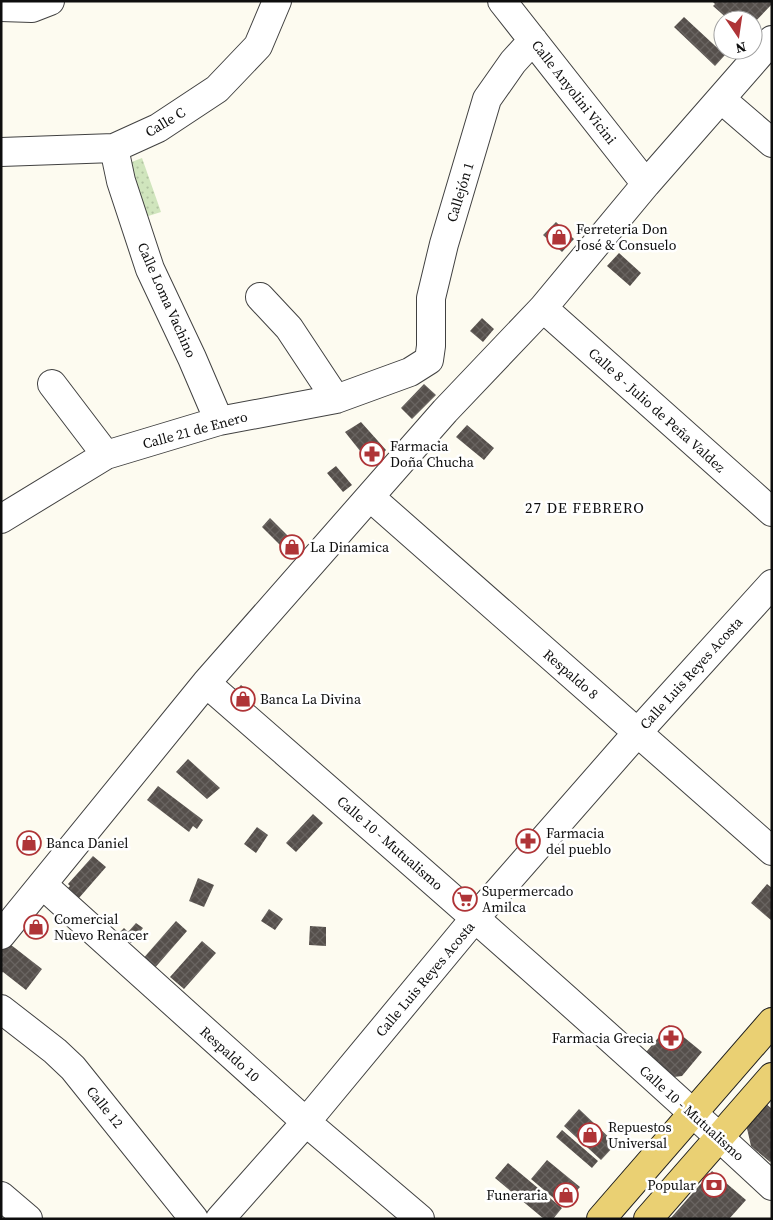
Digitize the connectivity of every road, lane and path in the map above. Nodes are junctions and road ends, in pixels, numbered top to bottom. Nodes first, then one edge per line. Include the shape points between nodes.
1 (50, 1) edge
2 (277, 1) edge
3 (502, 1) edge
4 (1, 7) edge
5 (533, 40) junction
6 (772, 40) edge
7 (721, 99) junction
8 (772, 143) edge
9 (114, 148) junction
10 (1, 152) edge
11 (646, 184) junction
12 (260, 297) dead end
13 (543, 308) junction
14 (429, 360) joint
15 (52, 384) dead end
16 (336, 399) junction
17 (219, 421) junction
18 (106, 455) junction
19 (370, 497) junction
20 (772, 512) edge
21 (1, 519) edge
22 (772, 584) edge
23 (206, 683) junction
24 (637, 733) junction
25 (772, 851) edge
26 (43, 886) junction
27 (475, 918) junction
28 (1, 935) edge
29 (1, 1009) edge
30 (772, 1022) edge
31 (772, 1078) edge
32 (693, 1113) junction
33 (306, 1122) junction
34 (720, 1138) junction
35 (772, 1186) edge
36 (1, 1196) edge
37 (28, 1219) edge
38 (194, 1219) edge
39 (220, 1219) edge
40 (420, 1219) edge
41 (601, 1219) edge
42 (648, 1219) edge

1 - 4 street via 32,8
2 - 9 street, Calle C via 258,46 217,89 158,128
3 - 5 street, Calle Anyolini Vicini
5 - 11 street, Calle Anyolini Vicini
5 - 14 street, Callejón 1 via 513,62 488,99 431,298
6 - 7 street
7 - 8 street
7 - 11 street
9 - 10 street, Calle C
9 - 17 street, Calle Loma Vachino via 121,181 150,268
11 - 13 street
12 - 16 street via 289,328
13 - 19 street via 445,411
13 - 20 street, Calle 8 - Julio de Peña Valdez
14 - 16 street, Calle 21 de Enero via 410,372
15 - 18 street
16 - 17 street, Calle 21 de Enero
17 - 18 street, Calle 21 de Enero
18 - 21 street, Calle 21 de Enero
19 - 23 street
19 - 24 street, Respaldo 8
22 - 24 street, Calle Luis Reyes Acosta
23 - 26 street
23 - 27 street, Calle 10 - Mutualismo
24 - 25 street, Respaldo 8
24 - 27 street, Calle Luis Reyes Acosta
26 - 28 street
26 - 33 street, Respaldo 10
27 - 32 street, Calle 10 - Mutualismo
27 - 33 street, Calle Luis Reyes Acosta
29 - 38 street, Calle 12 via 73,1068
30 - 32 main road
31 - 34 main road
32 - 34 street, Calle 10 - Mutualismo
32 - 41 main road
33 - 39 street, Calle Luis Reyes Acosta
33 - 40 street, Respaldo 10
34 - 35 street, Calle 10 - Mutualismo
34 - 42 main road
36 - 37 street

